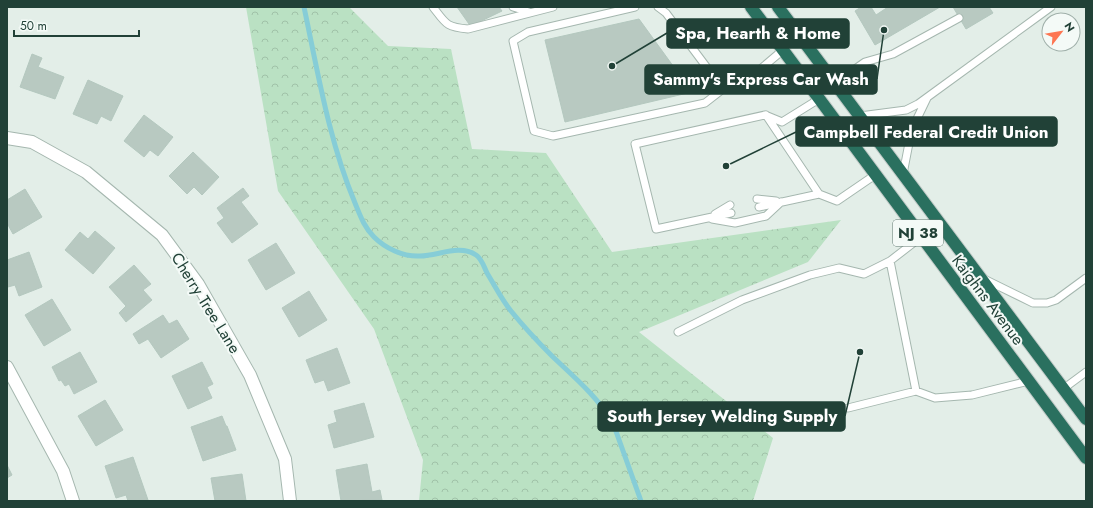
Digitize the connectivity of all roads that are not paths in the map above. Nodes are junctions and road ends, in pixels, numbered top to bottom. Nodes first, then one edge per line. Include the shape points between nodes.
1 (433, 7) edge
2 (513, 7) edge
3 (553, 7) edge
4 (635, 7) edge
5 (658, 7) edge
6 (751, 7) edge
7 (778, 7) edge
8 (1051, 7) edge
9 (531, 12) junction
10 (959, 18) dead end
11 (783, 50) junction
12 (835, 83) junction
13 (723, 89) junction
14 (928, 98) junction
15 (819, 99) junction
16 (765, 115) junction
17 (860, 116) junction
18 (7, 138) edge
19 (904, 174) junction
20 (875, 175) junction
21 (819, 194) junction
22 (757, 199) dead end
23 (782, 202) junction
24 (730, 205) dead end
25 (759, 207) dead end
26 (731, 213) dead end
27 (708, 218) junction
28 (921, 237) junction
29 (890, 260) junction
30 (980, 278) junction
31 (1086, 278) edge
32 (678, 332) dead end
33 (7, 367) edge
34 (1086, 372) edge
35 (1029, 382) junction
36 (1063, 389) junction
37 (916, 391) junction
38 (848, 408) dead end
39 (1086, 419) edge
40 (1086, 458) edge
41 (73, 501) edge
42 (290, 501) edge

1 - 9 lane via 445,23 454,28 468,29
2 - 9 lane
3 - 9 lane
4 - 13 lane via 528,32 513,41 534,131 553,136 705,103
5 - 13 lane via 666,13
6 - 11 highway, Kaighns Avenue / NJ 38
7 - 12 highway, Kaighns Avenue / NJ 38
8 - 14 lane
10 - 12 lane via 893,54 865,62
11 - 13 lane via 751,77
11 - 15 highway, Kaighns Avenue / NJ 38
12 - 17 highway, Kaighns Avenue / NJ 38
14 - 17 lane via 906,110
14 - 19 lane via 910,138
15 - 16 lane via 782,122
15 - 20 highway, Kaighns Avenue / NJ 38
16 - 21 lane
16 - 27 lane via 635,144 656,229
17 - 19 highway, Kaighns Avenue / NJ 38
18 - 42 street, Cherry Tree Lane via 32,142 86,172 162,235 198,284 250,375 285,459
19 - 30 highway, Kaighns Avenue / NJ 38
20 - 21 lane via 837,201
20 - 28 highway, Kaighns Avenue / NJ 38
21 - 23 lane
22 - 23 lane
23 - 25 lane
23 - 27 lane via 766,216 735,223
24 - 27 lane
26 - 27 lane
28 - 29 lane
28 - 35 highway, Kaighns Avenue / NJ 38
29 - 32 lane via 864,274 839,268 810,275 742,300
29 - 37 lane
30 - 31 lane via 1033,303 1047,303 1056,300
30 - 36 highway, Kaighns Avenue / NJ 38
33 - 41 street via 63,471
34 - 36 lane
35 - 37 lane via 972,395 935,398
35 - 40 highway, Kaighns Avenue / NJ 38
36 - 39 highway, Kaighns Avenue / NJ 38
37 - 38 lane

